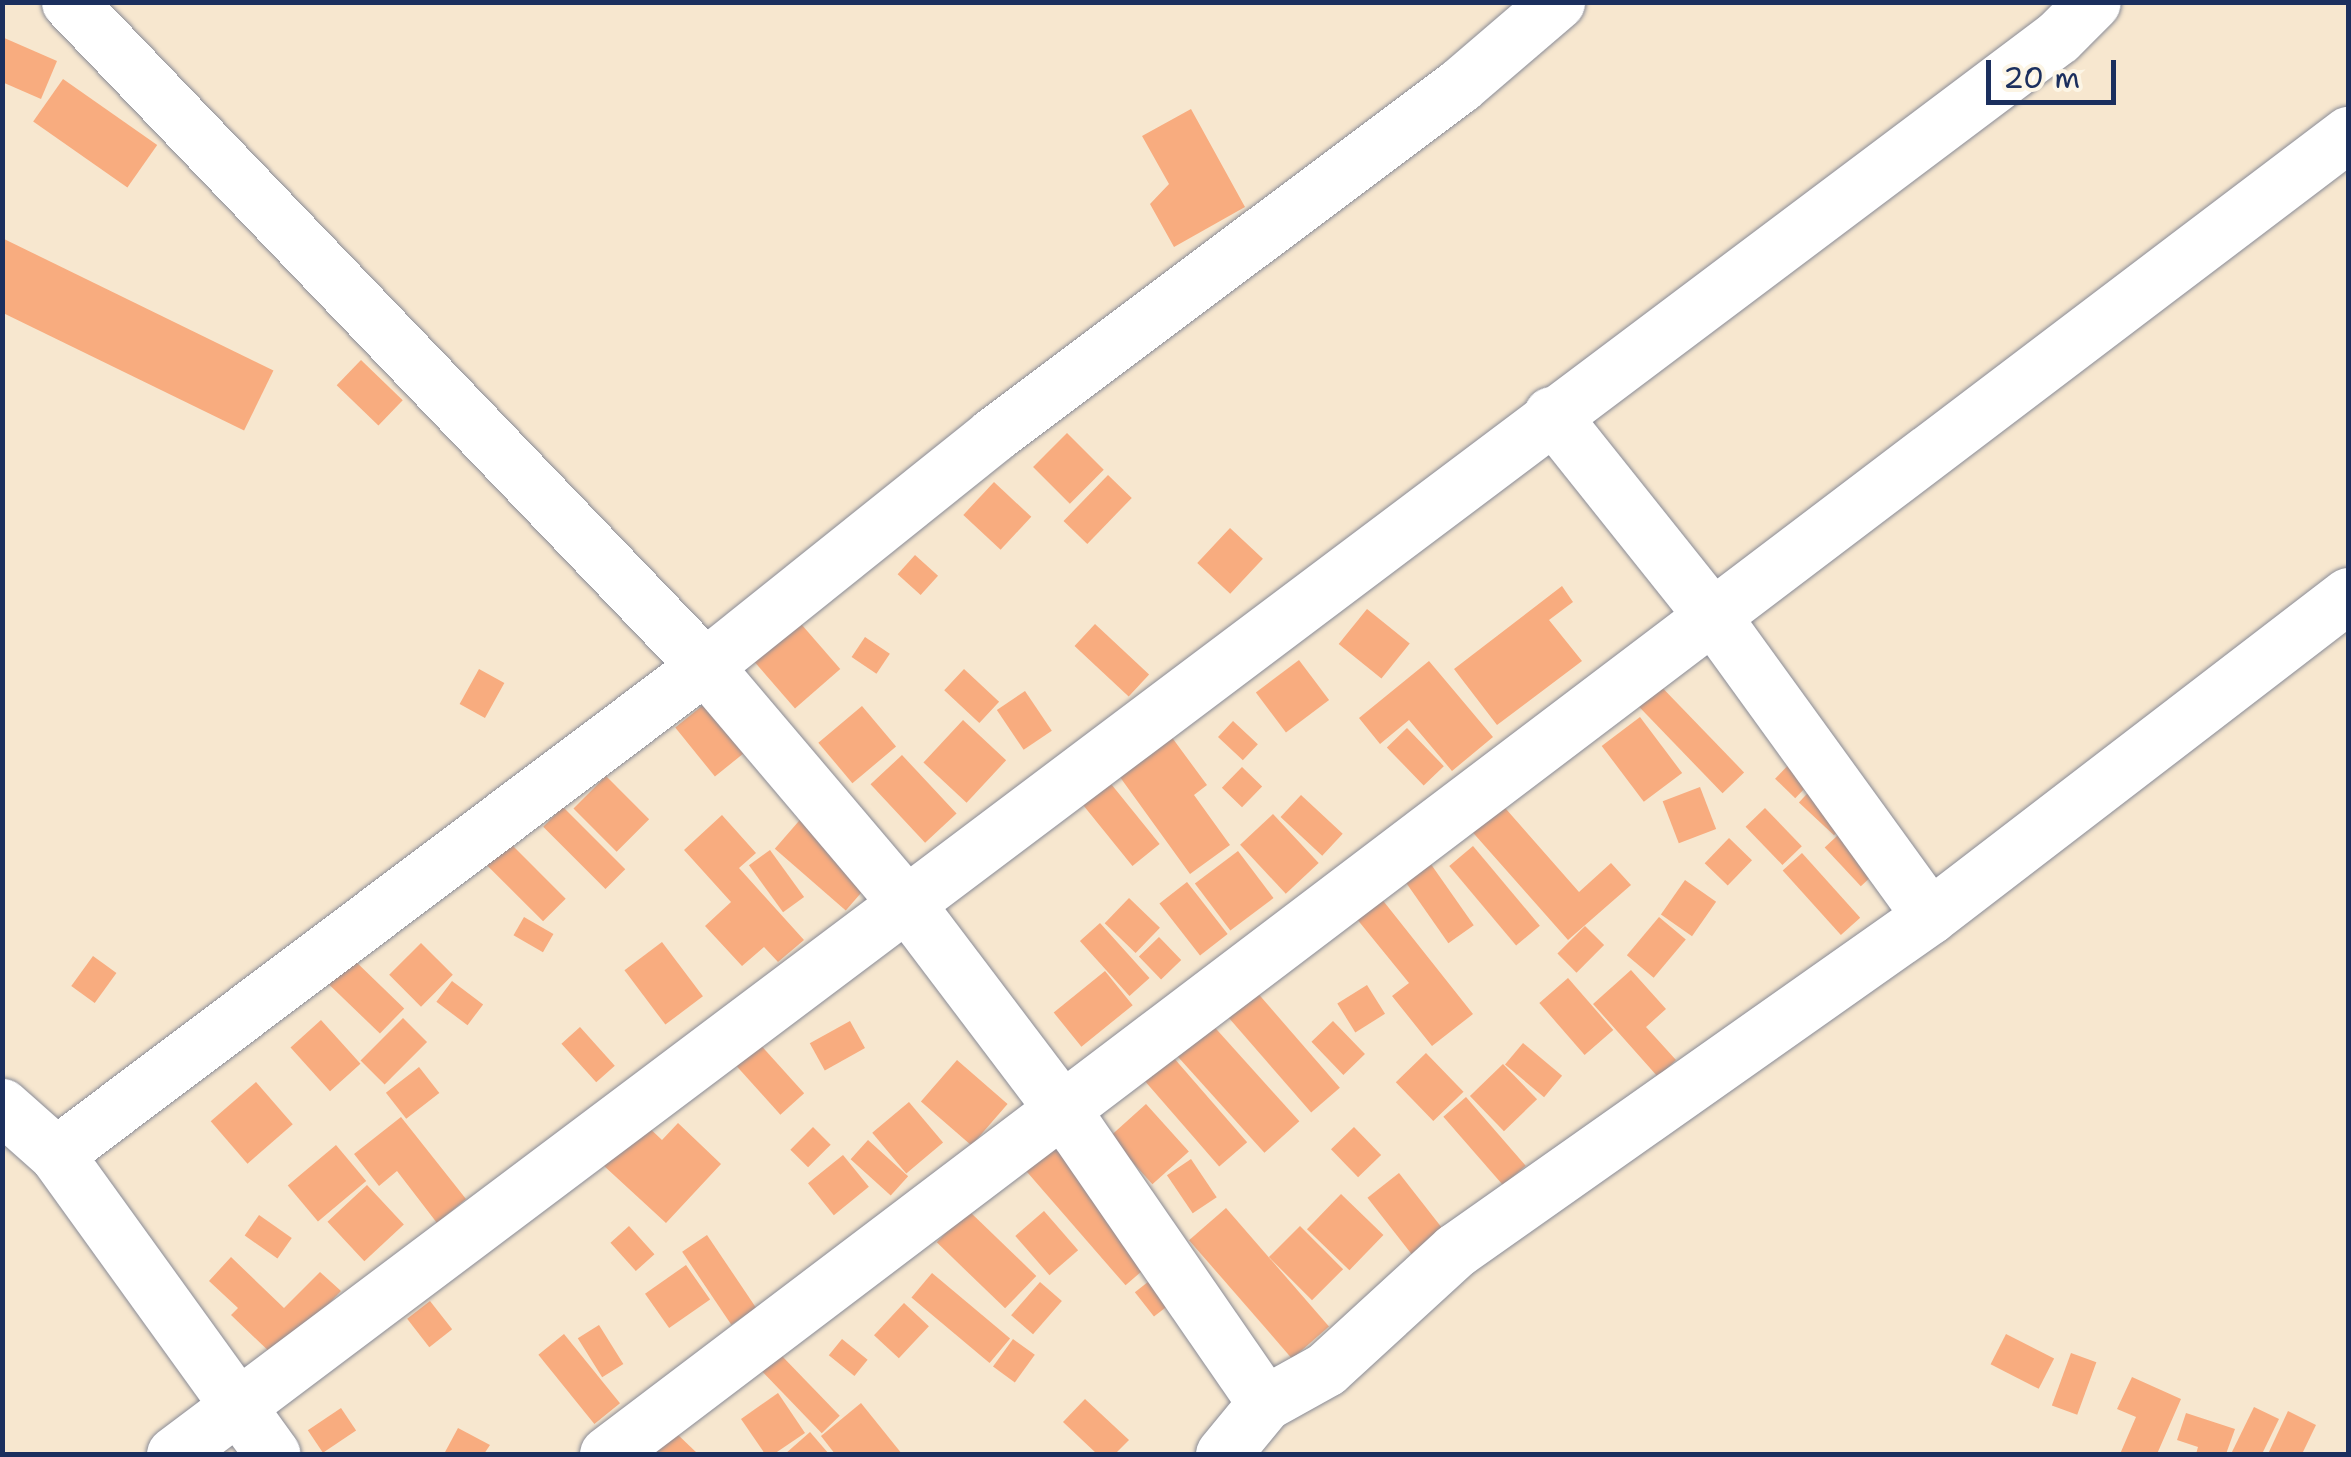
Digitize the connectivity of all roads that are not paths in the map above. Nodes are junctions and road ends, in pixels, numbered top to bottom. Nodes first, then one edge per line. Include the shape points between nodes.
1 (68, 2) edge
2 (1557, 2) edge
3 (2093, 2) edge
4 (2348, 134) edge
5 (1551, 414) junction
6 (2348, 595) edge
7 (1714, 618) junction
8 (704, 666) junction
9 (907, 904) junction
10 (1930, 916) junction
11 (2, 1106) edge
12 (1062, 1109) junction
13 (56, 1154) junction
14 (1266, 1403) junction
15 (239, 1407) junction
16 (174, 1454) edge
17 (272, 1454) edge
18 (607, 1454) edge
19 (1224, 1454) edge

1 - 8 street
2 - 8 street via 1460,85 993,436
3 - 5 street via 2058,37
4 - 7 street
5 - 7 street
5 - 9 street
6 - 10 street
7 - 10 street
7 - 12 street
8 - 9 street
8 - 13 street
9 - 12 street
9 - 15 street
10 - 14 street via 1456,1250 1326,1369
11 - 13 street
12 - 14 street
12 - 18 street
13 - 15 street
14 - 19 street
15 - 16 street
15 - 17 street

